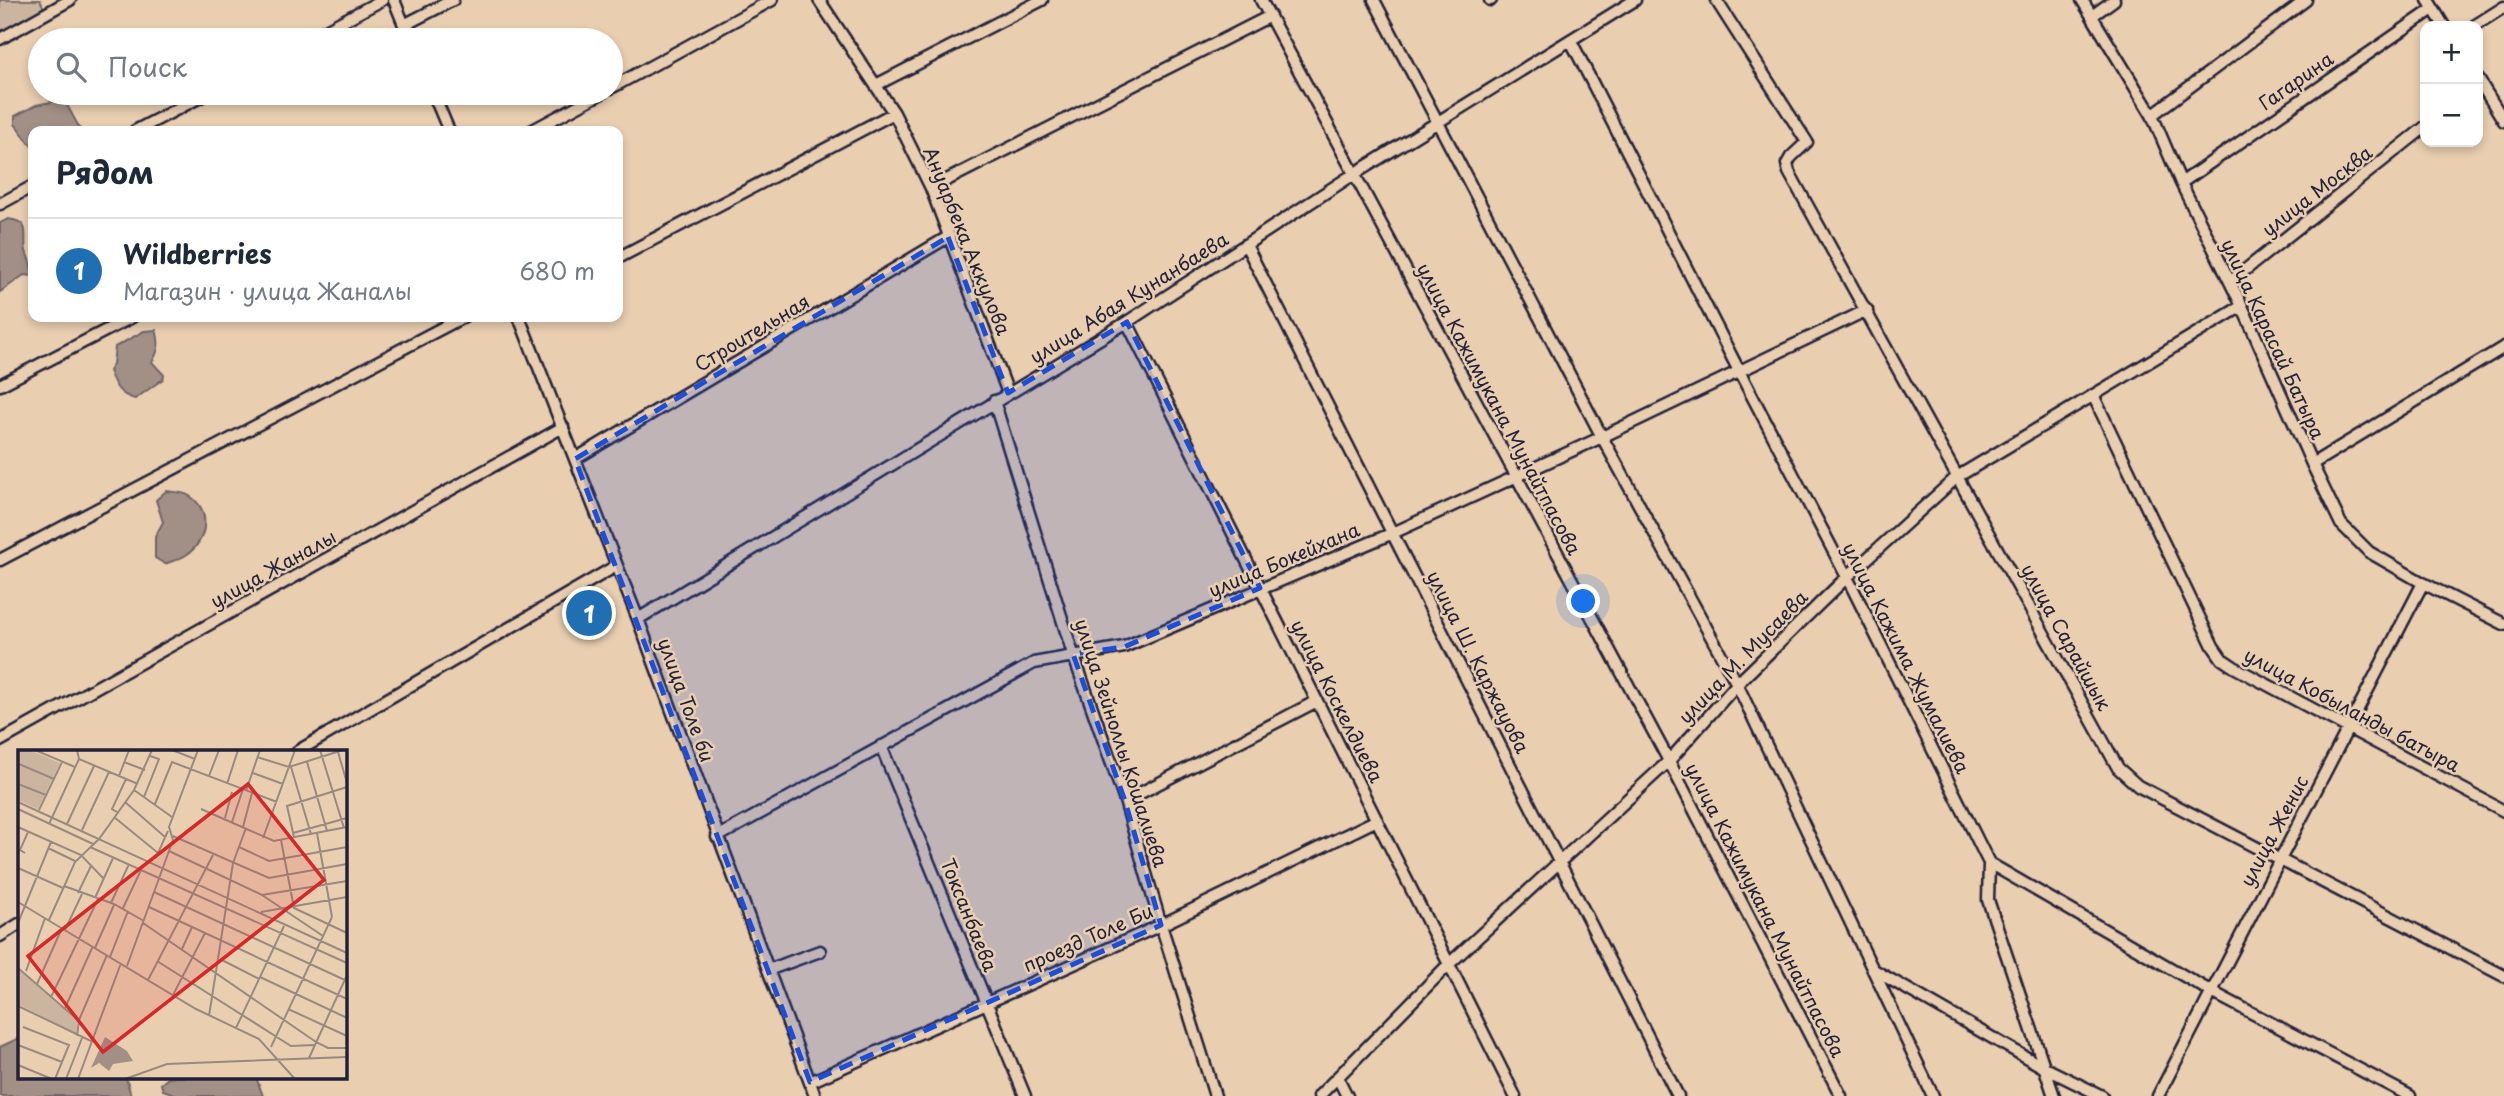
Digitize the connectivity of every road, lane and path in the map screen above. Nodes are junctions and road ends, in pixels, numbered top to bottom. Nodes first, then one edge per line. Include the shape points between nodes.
1 (44, 0) edge
2 (70, 0) edge
3 (382, 0) edge
4 (394, 0) edge
5 (453, 0) edge
6 (772, 0) edge
7 (819, 0) edge
8 (1042, 0) edge
9 (1261, 0) edge
10 (1374, 0) edge
11 (1635, 0) edge
12 (1716, 0) edge
13 (2082, 0) edge
14 (2114, 0) edge
15 (2306, 0) edge
16 (2430, 4) edge
17 (2504, 7) edge
18 (50, 10) junction
19 (1270, 16) junction
20 (2092, 16) junction
21 (2441, 21) edge
22 (2482, 21) edge
23 (404, 25) junction
24 (330, 28) edge
25 (405, 28) edge
26 (0, 39) edge
27 (1572, 41) junction
28 (623, 81) edge
29 (2480, 84) edge
30 (876, 85) junction
31 (185, 105) edge
32 (438, 105) edge
33 (580, 105) edge
34 (894, 113) junction
35 (2152, 115) junction
36 (2504, 121) edge
37 (1437, 123) junction
38 (145, 126) edge
39 (447, 126) edge
40 (540, 126) edge
41 (2420, 131) edge
42 (1354, 174) junction
43 (2180, 183) junction
44 (931, 188) junction
45 (28, 189) edge
46 (0, 204) edge
47 (948, 237) junction
48 (1246, 245) junction
49 (623, 255) edge
50 (2230, 282) junction
51 (2242, 306) junction
52 (1867, 310) junction
53 (122, 322) edge
54 (453, 322) edge
55 (521, 322) edge
56 (1127, 322) junction
57 (2504, 347) edge
58 (1739, 372) junction
59 (0, 385) edge
60 (1008, 393) junction
61 (2093, 394) junction
62 (994, 401) junction
63 (563, 427) junction
64 (1602, 437) junction
65 (575, 459) junction
66 (2312, 464) junction
67 (1515, 477) junction
68 (1957, 477) junction
69 (1393, 533) junction
70 (0, 560) edge
71 (616, 566) junction
72 (1847, 577) junction
73 (2423, 583) junction
74 (1260, 588) junction
75 (638, 619) junction
76 (2504, 624) edge
77 (1073, 654) junction
78 (1737, 684) junction
79 (1317, 701) junction
80 (2347, 729) junction
81 (0, 741) edge
82 (881, 746) junction
83 (300, 750) edge
84 (1669, 761) junction
85 (1125, 802) junction
86 (2504, 811) edge
87 (1377, 820) junction
88 (717, 837) junction
89 (2279, 859) junction
90 (1559, 862) junction
91 (1989, 863) junction
92 (18, 925) edge
93 (1161, 925) junction
94 (0, 936) edge
95 (820, 951) dead end
96 (1448, 964) junction
97 (1873, 970) junction
98 (768, 971) junction
99 (2504, 976) edge
100 (2210, 991) junction
101 (987, 1003) junction
102 (2043, 1067) junction
103 (1338, 1077) junction
104 (810, 1082) junction
105 (815, 1096) edge
106 (1026, 1096) edge
107 (1215, 1096) edge
108 (1319, 1096) edge
109 (1347, 1096) edge
110 (1515, 1096) edge
111 (1678, 1096) edge
112 (1841, 1096) edge
113 (1933, 1096) edge
114 (2054, 1096) edge
115 (2102, 1096) edge
116 (2158, 1096) edge
117 (2410, 1096) edge

1 - 18 street
2 - 18 street
3 - 24 street
4 - 23 street
5 - 23 street
6 - 28 street
7 - 30 street, Ануарбека Аккулова
8 - 30 street
9 - 19 street, улица Кажимукана Мунайтпасова
10 - 37 street
11 - 27 street, улица Абая Кунанбаева
12 - 52 street, улица Сарайшык via 1807,142 1791,157 1789,172
13 - 20 street, улица Карасай Батыра
14 - 20 street
15 - 35 street
16 - 21 street
16 - 43 street, Гагарина
17 - 22 street
18 - 26 street
19 - 42 street, улица Кажимукана Мунайтпасова
19 - 44 street
20 - 35 street, улица Карасай Батыра
23 - 25 street
27 - 37 street, улица Абая Кунанбаева
27 - 58 street, улица Кажима Жумалиева
29 - 36 street
30 - 34 street, Ануарбека Аккулова
31 - 38 street
32 - 39 street
33 - 40 street
34 - 44 street, Ануарбека Аккулова
34 - 49 street
35 - 43 street, улица Карасай Батыра
37 - 42 street, улица Абая Кунанбаева
37 - 64 street
41 - 50 street, улица Москва
42 - 48 street, улица Абая Кунанбаева
42 - 67 street, улица Кажимукана Мунайтпасова
43 - 50 street, улица Карасай Батыра
44 - 47 street, Ануарбека Аккулова
45 - 46 street
47 - 60 street, Ануарбека Аккулова
47 - 65 street, Строительная
48 - 56 street, улица Абая Кунанбаева
48 - 69 street, улица Ш. Каржауова
50 - 51 street, улица Карасай Батыра
51 - 61 street, улица М. Мусаева
51 - 66 street, улица Карасай Батыра
52 - 58 street, улица Бокейхана
52 - 68 street, улица Сарайшык
53 - 59 street
54 - 70 street
55 - 63 street, улица Толе би
56 - 60 street, улица Абая Кунанбаева
56 - 74 street, улица Коскелдиева
57 - 66 street
58 - 64 street, улица Бокейхана
58 - 72 street, улица Кажима Жумалиева
60 - 62 street, улица Абая Кунанбаева
61 - 68 street, улица М. Мусаева
61 - 80 street, улица Кобыланды батыра via 2222,659
62 - 75 street, улица Абая Кунанбаева
62 - 77 street, улица Зейноллы Кошалиева
63 - 65 street, улица Толе би
63 - 81 street, улица Жаналы
64 - 67 street, улица Бокейхана
64 - 78 street
65 - 71 street, улица Толе би
66 - 73 street, улица Карасай Батыра via 2341,524 2369,552
67 - 69 street, улица Бокейхана
67 - 84 street, улица Кажимукана Мунайтпасова
68 - 72 street, улица М. Мусаева
68 - 89 street, улица Сарайшык via 2118,768 2138,786
69 - 74 street, улица Бокейхана
69 - 90 street, улица Ш. Каржауова
71 - 75 street, улица Толе би
71 - 83 street
72 - 78 street, улица М. Мусаева
72 - 91 street, улица Кажима Жумалиева
73 - 76 street, улица Карасай Батыра
73 - 80 street, улица Женис
74 - 77 street, улица Бокейхана via 1124,647
74 - 79 street, улица Коскелдиева
75 - 88 street, улица Толе би
77 - 82 street, улица Бокейхана via 1034,663
77 - 85 street, улица Зейноллы Кошалиева
78 - 84 street, улица М. Мусаева
78 - 97 street
79 - 85 street
79 - 87 street, улица Коскелдиева
80 - 86 street, улица Кобыланды батыра
80 - 89 street, улица Женис
82 - 88 street, улица Бокейхана
82 - 101 street, Токсанбаева
84 - 90 street, улица М. Мусаева
84 - 112 street, улица Кажимукана Мунайтпасова
85 - 93 street, улица Зейноллы Кошалиева
87 - 93 street, проезд Толе Би
87 - 96 street, улица Коскелдиева
88 - 98 street, улица Толе би
89 - 99 street, улица Сарайшык
89 - 100 street, улица Женис
90 - 96 street, улица М. Мусаева
90 - 111 street, улица Ш. Каржауова
91 - 100 street
91 - 102 street via 1988,900
92 - 94 street
93 - 101 street, проезд Толе Би
93 - 107 street, улица Зейноллы Кошалиева
95 - 98 street
96 - 103 street, улица М. Мусаева
96 - 110 street, улица Коскелдиева
97 - 102 street
97 - 113 street
98 - 104 street, улица Толе би
100 - 116 street, улица Женис
100 - 117 street
101 - 104 street, проезд Толе Би
101 - 106 street, Токсанбаева
102 - 114 street
102 - 115 street
103 - 108 street, улица М. Мусаева
103 - 109 street
104 - 105 street, улица Толе би

